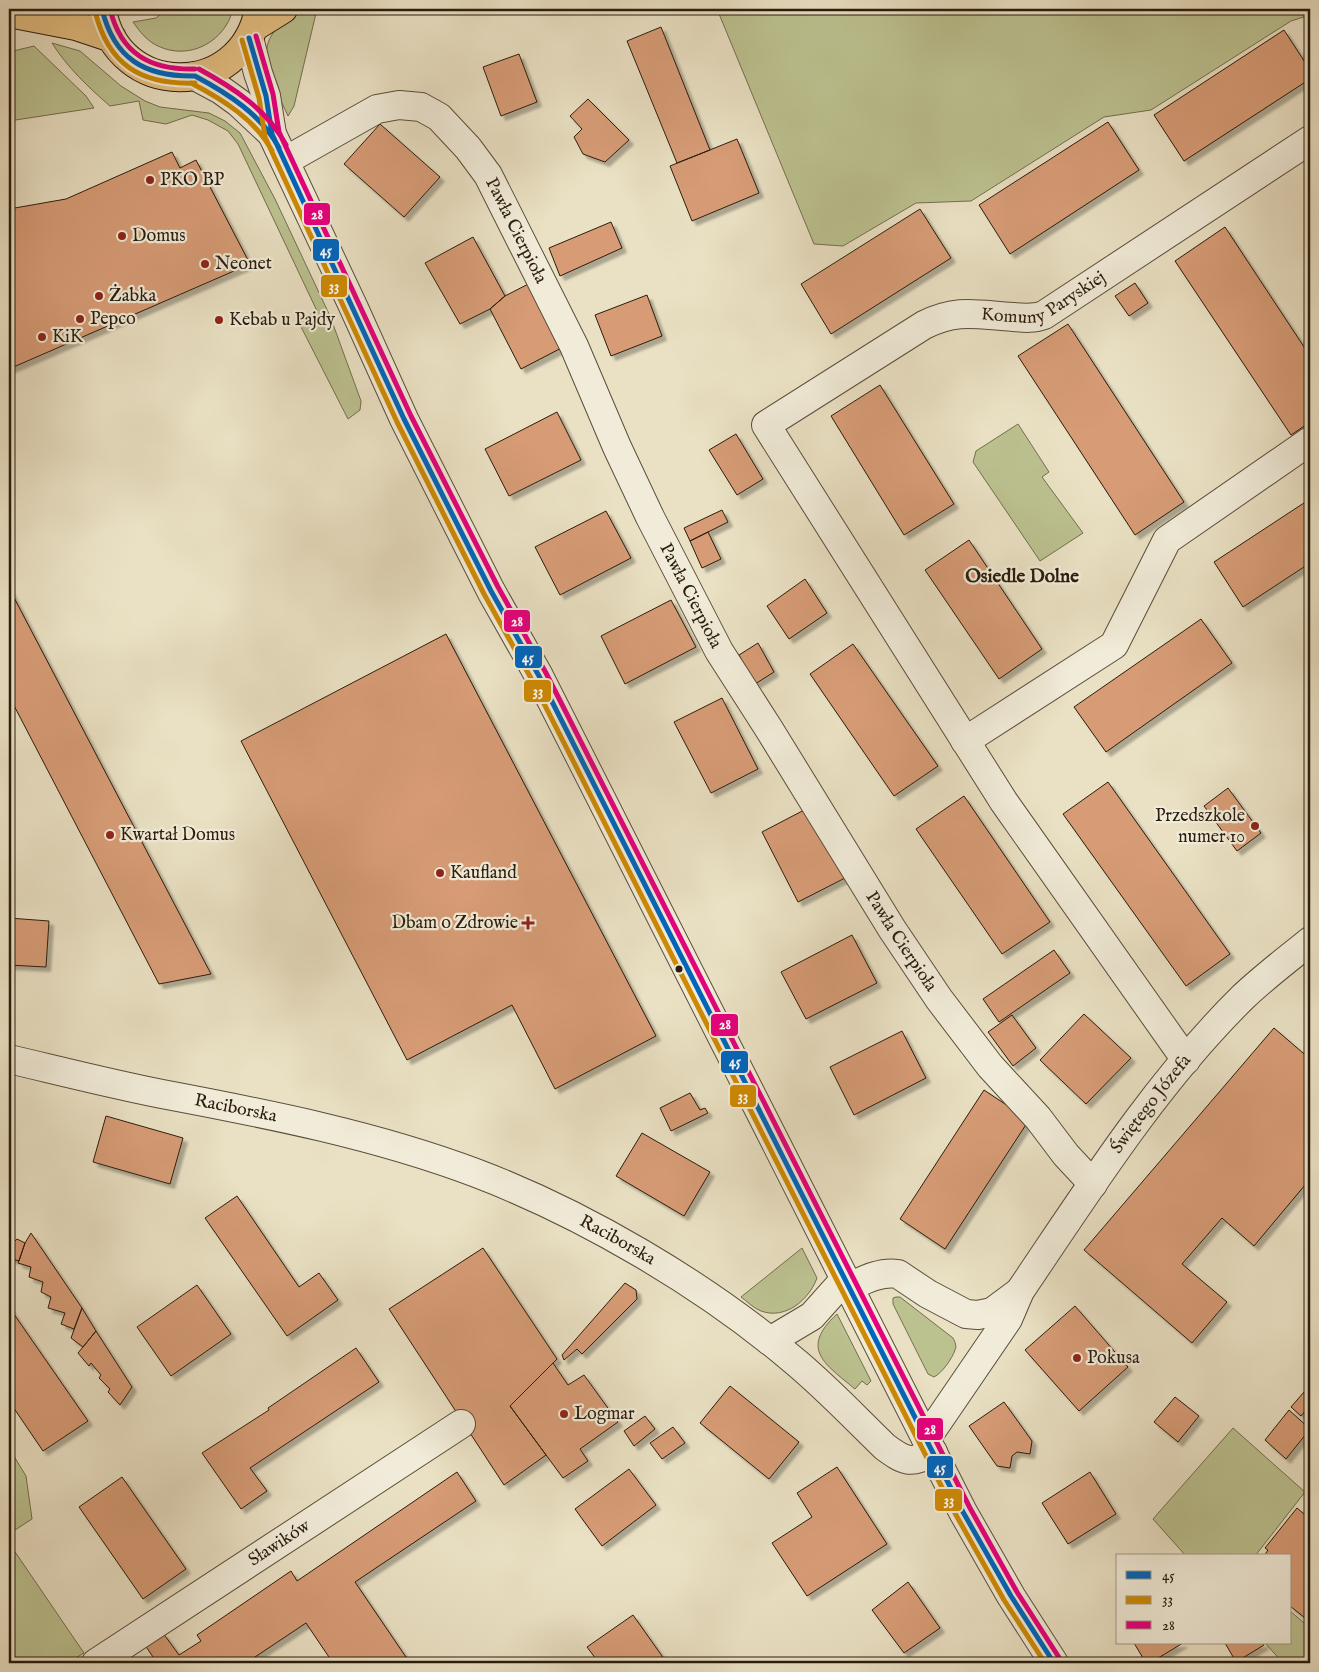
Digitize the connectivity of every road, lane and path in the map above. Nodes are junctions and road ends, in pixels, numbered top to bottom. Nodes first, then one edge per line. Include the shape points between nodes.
1 (17, 9) edge
2 (102, 9) edge
3 (283, 9) edge
4 (9, 12) edge
5 (254, 25) edge
6 (112, 38) junction
7 (195, 76) junction
8 (272, 134) junction
9 (1310, 140) edge
10 (285, 161) junction
11 (1310, 441) edge
12 (966, 741) junction
13 (1310, 941) edge
14 (9, 1060) edge
15 (1186, 1060) junction
16 (1093, 1184) junction
17 (847, 1283) junction
18 (1020, 1291) junction
19 (770, 1341) junction
20 (461, 1424) dead end
21 (930, 1446) junction
22 (96, 1663) edge
23 (1054, 1663) edge

1 - 4 main road
2 - 6 main road
3 - 5 main road
4 - 6 main road via 76,26
5 - 7 main road via 241,49 226,64
5 - 8 street via 258,73 266,96
6 - 7 main road via 131,60 149,71 171,77
7 - 8 street via 230,96
8 - 10 street
9 - 12 street, Komuny Paryskiej via 1044,315 1030,318 966,313 936,318 766,425
10 - 16 street, Pawła Cierpioła via 377,109 399,105 421,107 439,117 468,148 488,175 574,346 650,517 719,651 892,929 940,999 990,1066
10 - 17 street via 404,419 491,591 539,676
11 - 12 street via 1167,540 1114,645
12 - 15 street via 1024,831
13 - 15 street, Świętego Józefa via 1244,997
14 - 19 street, Raciborska via 343,1133 409,1150 477,1174 560,1211 638,1252
15 - 16 street, Świętego Józefa via 1136,1121
16 - 18 street, Świętego Józefa
17 - 18 street, Świętego Józefa via 887,1273 898,1274 956,1310 972,1315 992,1312
17 - 19 street via 812,1316
17 - 21 street
18 - 21 street, Świętego Józefa via 1008,1319
19 - 21 street, Raciborska via 894,1453 915,1461
20 - 22 street, Sławików
21 - 23 street via 982,1547

